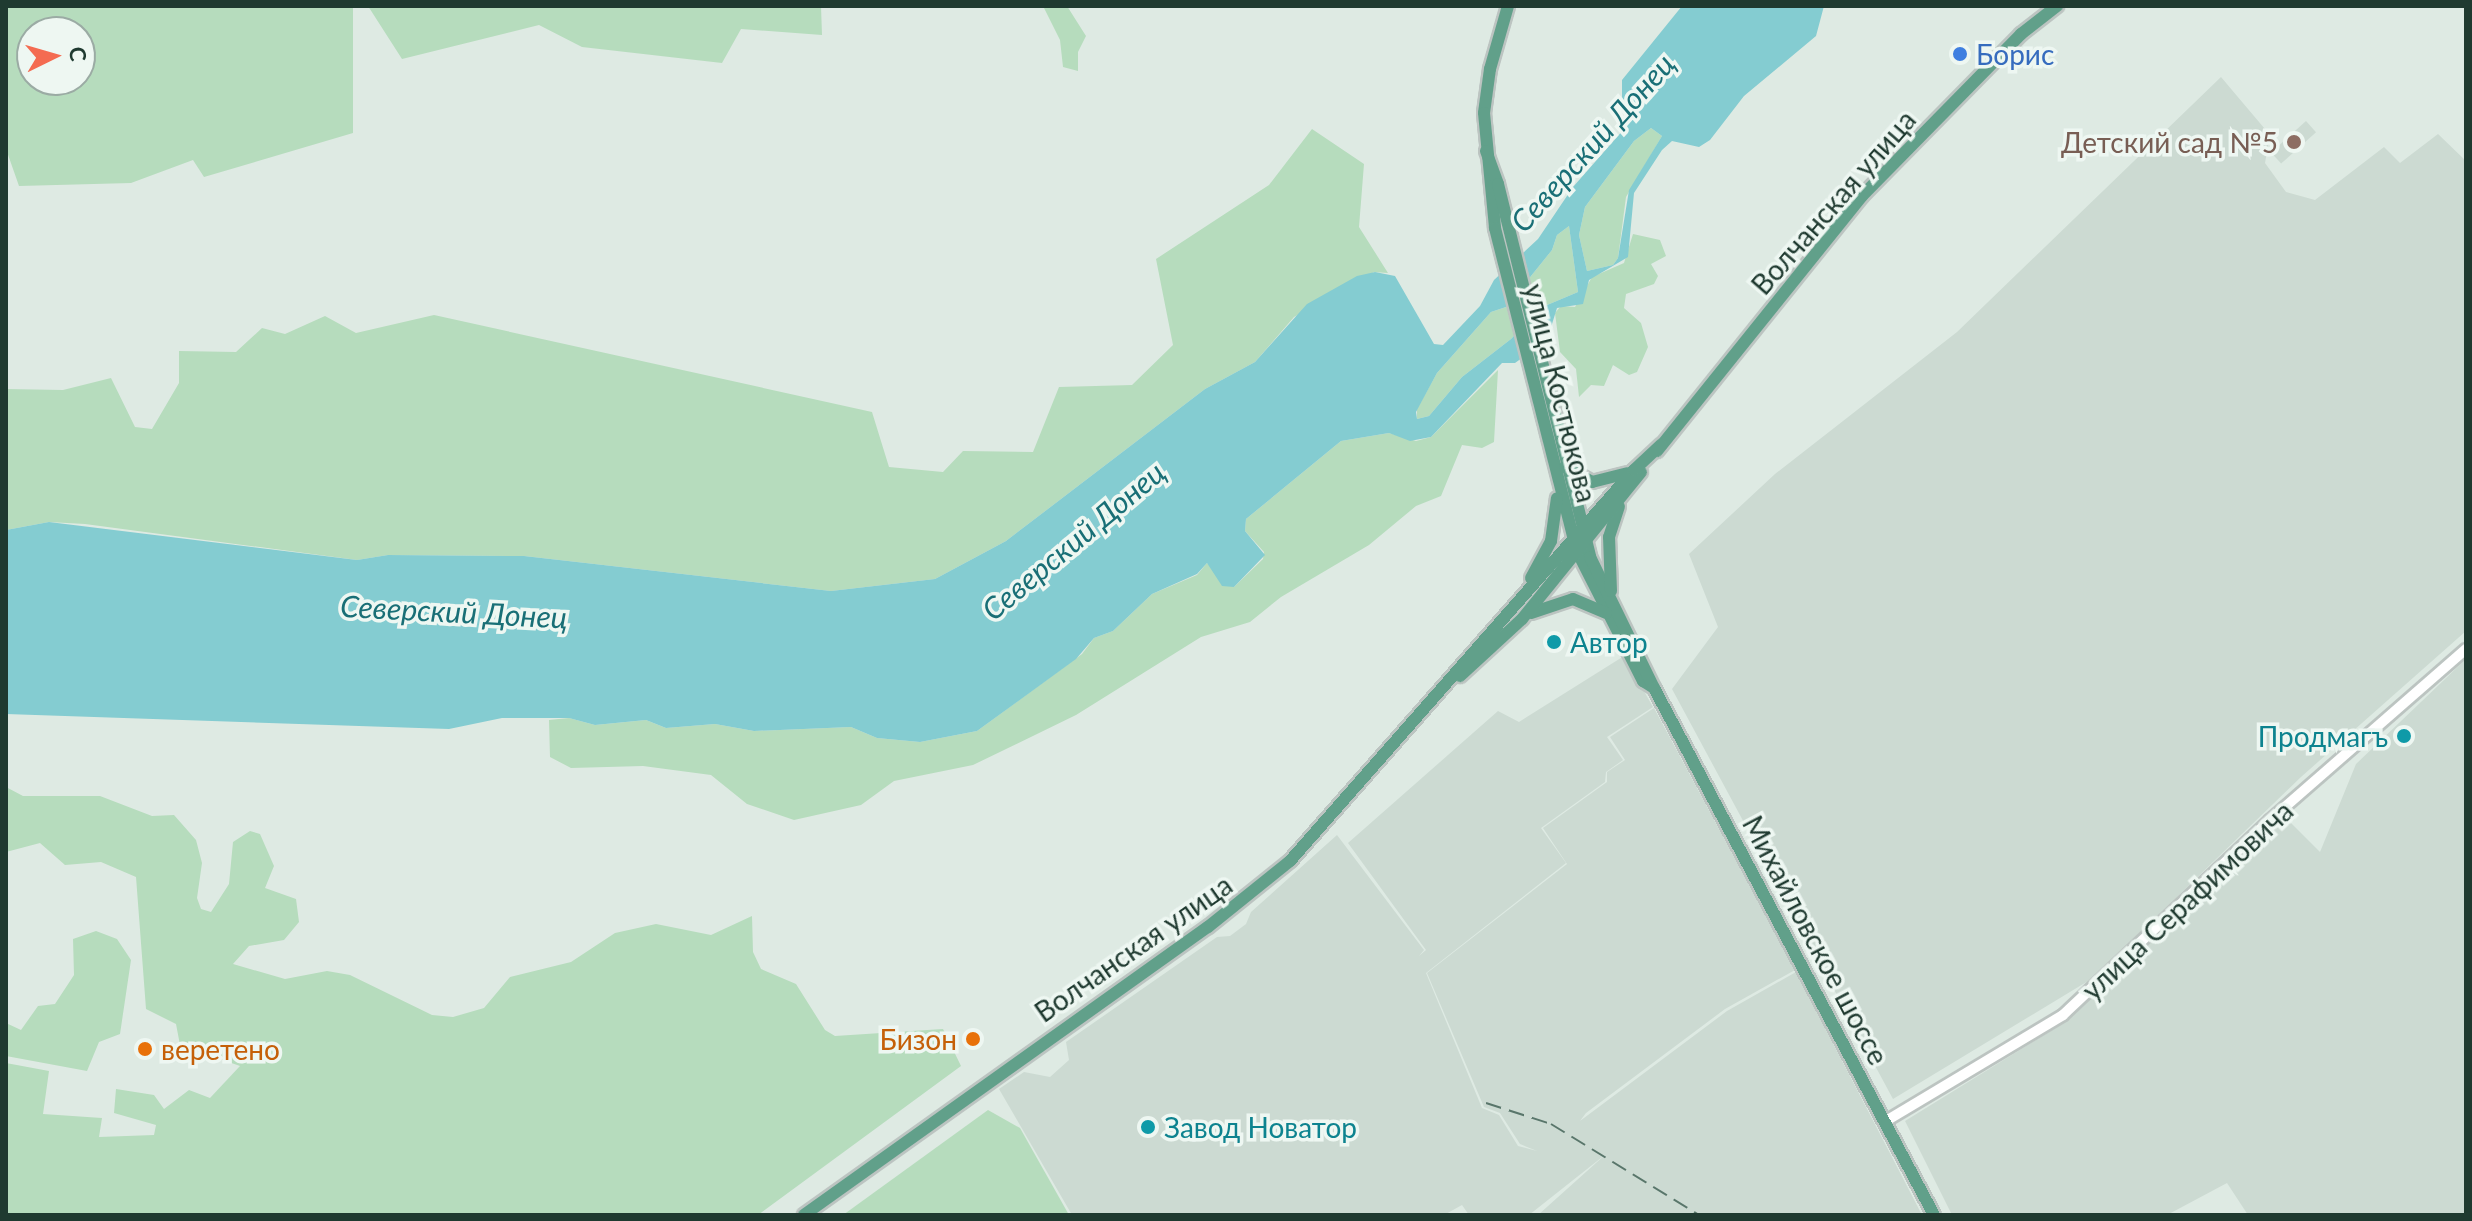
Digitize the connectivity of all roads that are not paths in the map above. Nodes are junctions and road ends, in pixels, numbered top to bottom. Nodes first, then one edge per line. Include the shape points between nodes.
1 (1508, 6) edge
2 (2057, 6) edge
3 (1661, 445) junction
4 (1560, 465) junction
5 (1634, 470) junction
6 (1624, 495) junction
7 (1579, 540) junction
8 (1611, 598) junction
9 (1515, 605) junction
10 (1609, 616) junction
11 (1522, 619) junction
12 (2466, 649) edge
13 (1454, 680) junction
14 (1654, 688) junction
15 (1886, 1121) junction
16 (804, 1215) edge
17 (1934, 1215) edge

1 - 4 main road, улица Костюкова via 1490,69 1486,151
2 - 3 main road, Волчанская улица via 2021,34 1862,196
3 - 5 main road, Волчанская улица
3 - 6 main road, Волчанская улица
4 - 5 main road via 1592,482
4 - 7 main road, улица Костюкова
4 - 9 main road via 1551,541
5 - 7 main road, Волчанская улица
6 - 7 main road, Волчанская улица
6 - 8 main road via 1609,537
7 - 8 main road, Михайловское шоссе
7 - 9 main road, Волчанская улица
7 - 10 main road, Михайловское шоссе
7 - 11 main road, Волчанская улица
8 - 14 main road, Михайловское шоссе
9 - 13 main road, Волчанская улица
10 - 11 main road via 1573,599 1544,605
10 - 14 main road, Михайловское шоссе via 1643,681
11 - 13 main road, Волчанская улица
12 - 15 street, улица Серафимовича via 2270,820 2075,1006
13 - 16 main road, Волчанская улица via 1290,861 1208,927
14 - 15 main road, Михайловское шоссе
15 - 17 main road, Михайловское шоссе

